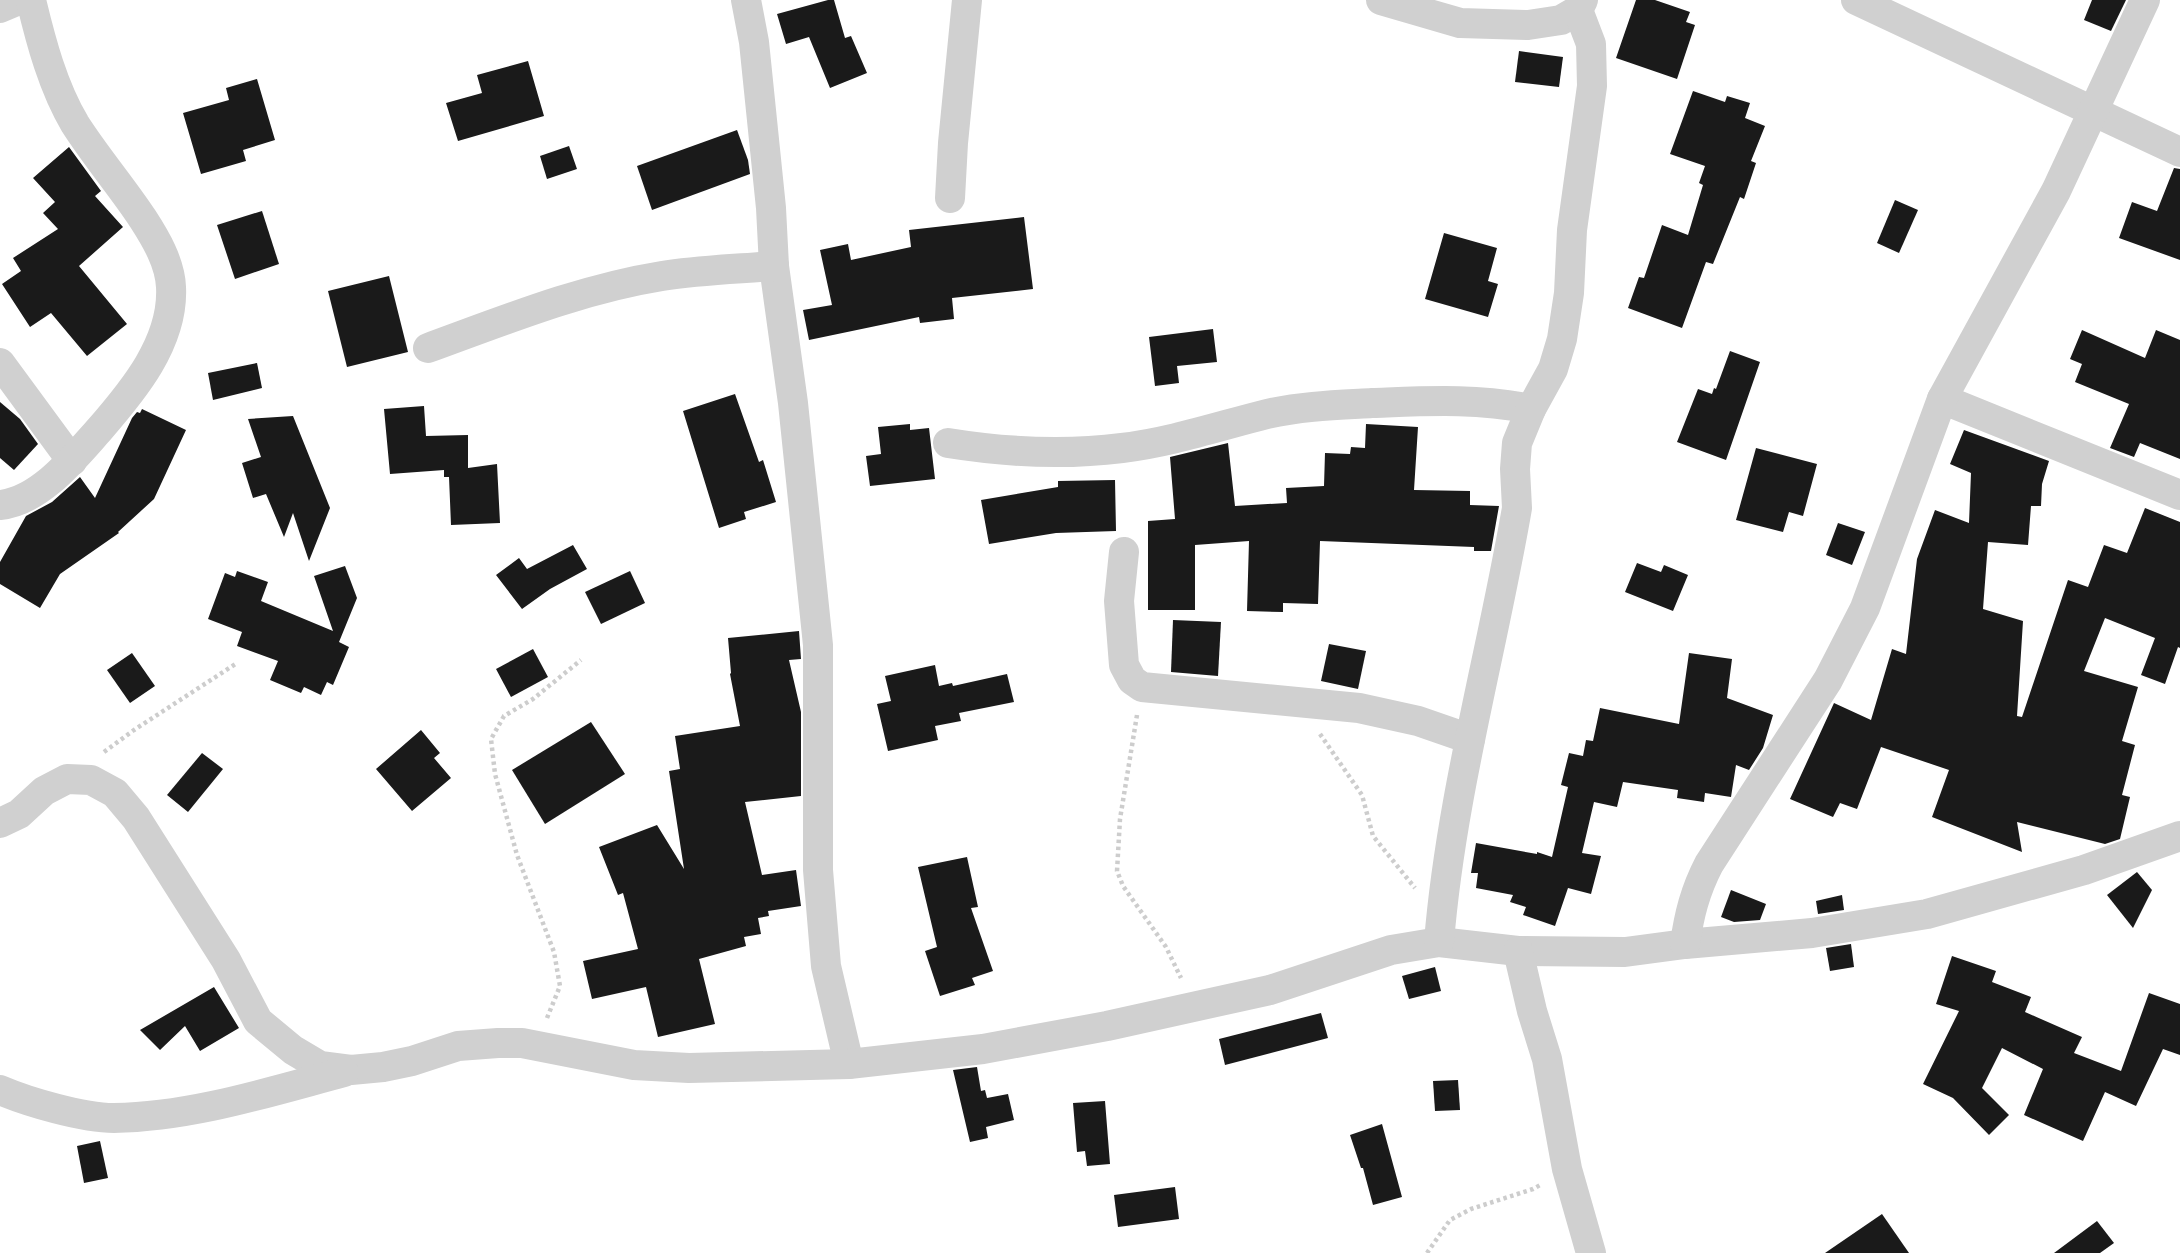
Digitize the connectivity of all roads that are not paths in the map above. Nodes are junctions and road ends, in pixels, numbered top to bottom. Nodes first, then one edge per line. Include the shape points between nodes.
1 (19, 0) edge
2 (31, 0) edge
3 (746, 0) edge
4 (967, 0) edge
5 (1381, 0) edge
6 (1856, 0) edge
7 (2145, 0) edge
8 (1580, 5) edge
9 (0, 8) edge
10 (2094, 113) junction
11 (2180, 152) edge
12 (950, 198) dead end
13 (774, 265) junction
14 (428, 348) dead end
15 (0, 363) edge
16 (1942, 399) junction
17 (1531, 409) junction
18 (948, 443) dead end
19 (72, 461) junction
20 (2180, 495) edge
21 (0, 505) edge
22 (1124, 552) dead end
23 (1470, 739) junction
24 (0, 823) edge
25 (2180, 836) edge
26 (1440, 931) junction
27 (1685, 944) junction
28 (1518, 951) junction
29 (849, 1064) junction
30 (351, 1070) junction
31 (0, 1090) edge
32 (1591, 1253) edge

1 - 9 street
2 - 19 street via 51,71 75,123 144,220 165,257 172,285 168,322 154,355 128,398
3 - 13 street
4 - 12 street
5 - 8 street via 1460,23 1528,25 1561,20
6 - 10 street
7 - 10 street
8 - 17 street via 1591,44 1592,86 1572,230 1569,293 1553,369
10 - 11 street
10 - 16 street
13 - 14 street via 663,276 592,291
13 - 29 street via 818,645 818,870 826,966
15 - 19 street
16 - 20 street
16 - 27 street via 1865,608 1828,680 1709,864 1689,912
17 - 18 street via 1435,400 1312,406 1160,441 1075,452 997,450
17 - 23 street via 1517,443 1517,509
19 - 21 street via 39,490
22 - 23 street via 1119,601 1124,665 1142,687 1359,708
23 - 26 street via 1454,812
24 - 30 street via 67,779 91,780 115,793 136,818 226,960 258,1021 320,1066
25 - 27 street via 2084,870 1927,914 1812,933
26 - 28 street
26 - 29 street via 1270,990 1202,1006 983,1049
27 - 28 street via 1626,952
28 - 32 street via 1547,1059 1567,1169
29 - 30 street via 634,1065 522,1044 458,1046 412,1061
30 - 31 street via 166,1114 111,1118 49,1107

